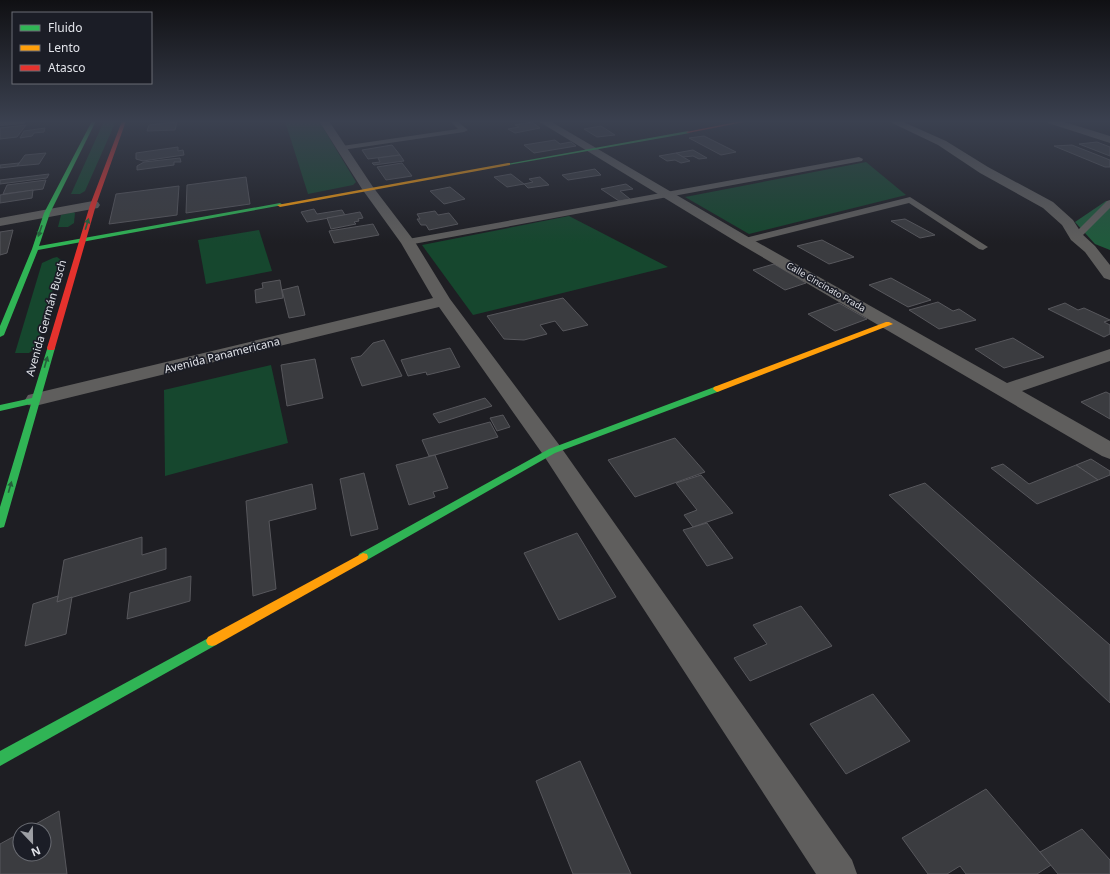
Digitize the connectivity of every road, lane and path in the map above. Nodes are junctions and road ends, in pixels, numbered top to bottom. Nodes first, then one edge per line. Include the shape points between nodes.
1 (73, 162) edge
2 (108, 162) edge
3 (351, 162) edge
4 (515, 162) edge
5 (613, 162) edge
6 (849, 162) edge
7 (971, 162) edge
8 (368, 189) junction
9 (668, 195) junction
10 (1110, 203) edge
11 (92, 205) junction
12 (47, 213) junction
13 (0, 222) edge
14 (1076, 237) junction
15 (82, 241) junction
16 (745, 241) junction
17 (408, 242) junction
18 (984, 247) dead end
19 (35, 249) junction
20 (1110, 275) edge
21 (443, 301) junction
22 (889, 324) junction
23 (0, 335) edge
24 (1110, 355) edge
25 (1006, 390) junction
26 (35, 400) junction
27 (0, 408) edge
28 (552, 451) junction
29 (1110, 451) edge
30 (0, 524) edge
31 (0, 759) edge
32 (838, 874) edge

1 - 12 main road
2 - 11 main road, Avenida Germán Busch
3 - 8 street
4 - 8 main road
5 - 9 street, Calle Cincinato Prada
6 - 9 lane
7 - 14 street via 1034,196 1068,223
8 - 15 main road
8 - 17 street
9 - 16 street, Calle Cincinato Prada
9 - 17 lane
10 - 14 lane
11 - 12 street
15 -> 11 main road, Avenida Germán Busch
12 - 13 street
12 -> 19 main road
14 - 20 street via 1090,249
15 - 19 main road
26 -> 15 main road, Avenida Germán Busch
16 - 18 lane via 910,200
16 - 22 street, Calle Cincinato Prada
17 - 21 street
19 - 23 main road
21 - 26 street, Avenida Panamericana
21 - 28 street
22 - 25 street, Calle Cincinato Prada
22 - 28 main road
24 - 25 street
25 - 29 street, Calle Cincinato Prada
26 - 27 main road, Avenida Panamericana
30 -> 26 main road, Avenida Germán Busch
28 - 31 main road
28 - 32 street

